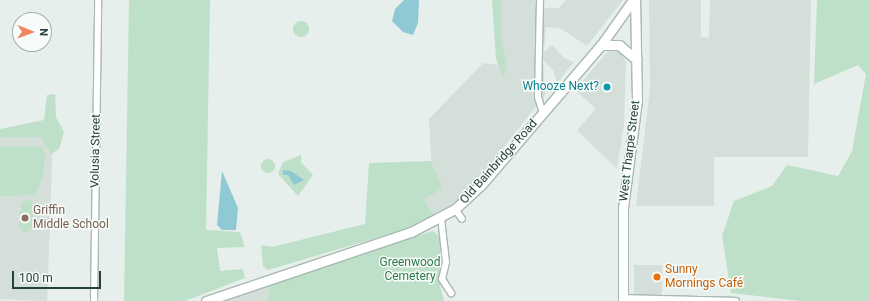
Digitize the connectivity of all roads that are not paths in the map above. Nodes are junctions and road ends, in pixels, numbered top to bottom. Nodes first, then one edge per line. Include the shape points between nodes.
1 (98, 0) edge
2 (540, 0) edge
3 (634, 0) edge
4 (601, 45) junction
5 (637, 60) junction
6 (543, 113) junction
7 (455, 209) junction
8 (441, 218) junction
9 (462, 219) dead end
10 (451, 293) dead end
11 (623, 300) edge
12 (94, 301) edge
13 (206, 301) edge
14 (736, 301) edge

1 - 12 street, Volusia Street
2 - 6 street via 537,89
3 - 4 main road, Old Bainbridge Road
3 - 5 main road, West Tharpe Street
4 - 5 main road via 619,45
4 - 6 main road, Old Bainbridge Road
5 - 11 main road, West Tharpe Street via 636,114 623,208
6 - 7 main road, Old Bainbridge Road via 481,185
7 - 8 main road, Old Bainbridge Road
7 - 9 street
8 - 10 street via 446,262 442,279
8 - 13 main road, Old Bainbridge Road via 411,232
11 - 14 street

